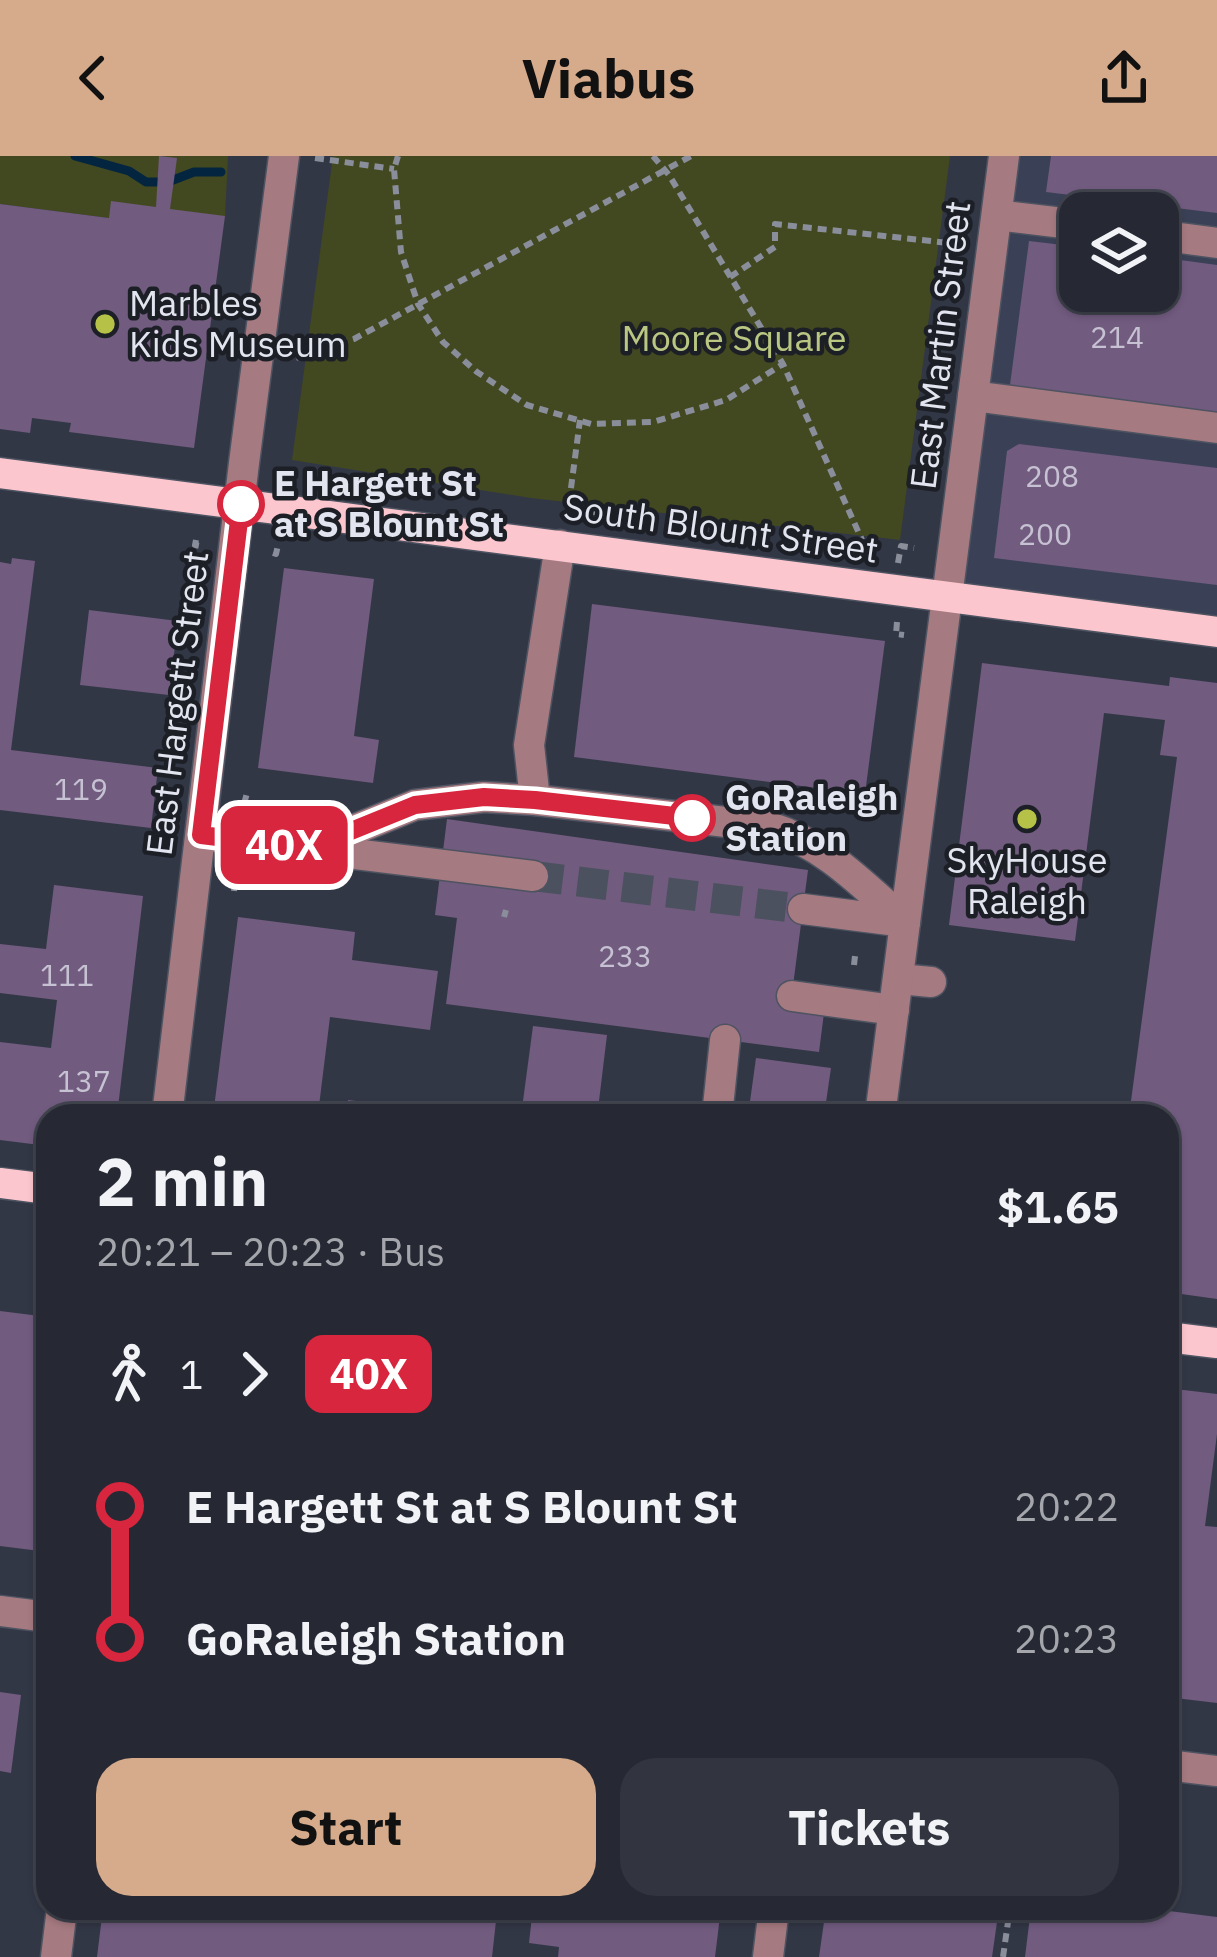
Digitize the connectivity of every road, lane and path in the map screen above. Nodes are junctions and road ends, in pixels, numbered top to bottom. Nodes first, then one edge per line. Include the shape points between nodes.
1 (284, 156) edge
2 (398, 156) edge
3 (653, 156) edge
4 (691, 156) edge
5 (1004, 156) edge
6 (320, 158) edge
7 (394, 169) junction
8 (664, 170) junction
9 (997, 214) junction
10 (1059, 222) edge
11 (1179, 238) edge
12 (949, 243) dead end
13 (1217, 243) edge
14 (730, 277) junction
15 (418, 304) junction
16 (296, 358) dead end
17 (782, 364) junction
18 (973, 396) junction
19 (580, 420) junction
20 (1217, 428) edge
21 (0, 472) edge
22 (569, 503) dead end
23 (241, 504) junction
24 (593, 506) dead end
25 (594, 520) dead end
26 (862, 539) dead end
27 (560, 545) junction
28 (914, 548) dead end
29 (897, 566) dead end
30 (947, 598) junction
31 (897, 622) dead end
32 (1217, 632) edge
33 (904, 635) dead end
34 (247, 793) dead end
35 (535, 800) junction
36 (244, 804) dead end
37 (201, 835) junction
38 (309, 848) junction
39 (533, 876) tunnel mouth
40 (803, 909) tunnel mouth
41 (904, 922) junction
42 (931, 982) dead end
43 (896, 994) junction
44 (792, 996) dead end
45 (725, 1040) dead end
46 (168, 1104) edge
47 (717, 1104) edge
48 (882, 1104) edge
49 (0, 1183) edge
50 (36, 1188) edge
51 (1179, 1338) edge
52 (1217, 1343) edge
53 (0, 1611) edge
54 (36, 1616) edge
55 (1179, 1767) edge
56 (1217, 1772) edge
57 (61, 1920) edge
58 (773, 1920) edge
59 (1008, 1920) edge
60 (56, 1957) edge
61 (768, 1957) edge
62 (1003, 1957) edge

1 - 23 street, East Hargett Street
2 - 7 path
3 - 8 path
4 - 8 path
5 - 9 street, East Martin Street
6 - 7 path
7 - 15 path via 401,252
8 - 14 path
8 - 15 path
9 - 10 street
9 - 18 street, East Martin Street
11 - 13 street
12 - 14 path via 775,224 775,247
14 - 17 path
15 - 16 path via 354,339
15 - 19 path via 443,342 477,372 527,405
17 - 19 path via 726,400 653,422
17 - 26 path
18 - 20 street
18 - 30 street, East Martin Street
19 - 22 path
21 - 23 main road, South Blount Street
23 - 27 main road, South Blount Street
23 - 37 street, East Hargett Street
24 - 25 path
27 - 30 main road, South Blount Street
27 - 35 street via 529,745
28 - 29 path via 902,546
30 - 32 main road, South Blount Street
30 - 41 street, East Martin Street
31 - 33 path via 896,634
34 - 36 path
35 - 38 street via 415,805
35 - 41 street via 786,832 832,857
37 - 38 street
37 - 46 street, East Hargett Street
38 - 39 street
40 - 41 street
41 - 43 street, East Martin Street
42 - 43 street
43 - 44 street
43 - 48 street, East Martin Street
45 - 47 street
49 - 50 main road
51 - 52 main road
53 - 54 street
55 - 56 street
57 - 60 street
58 - 61 street
59 - 62 path

